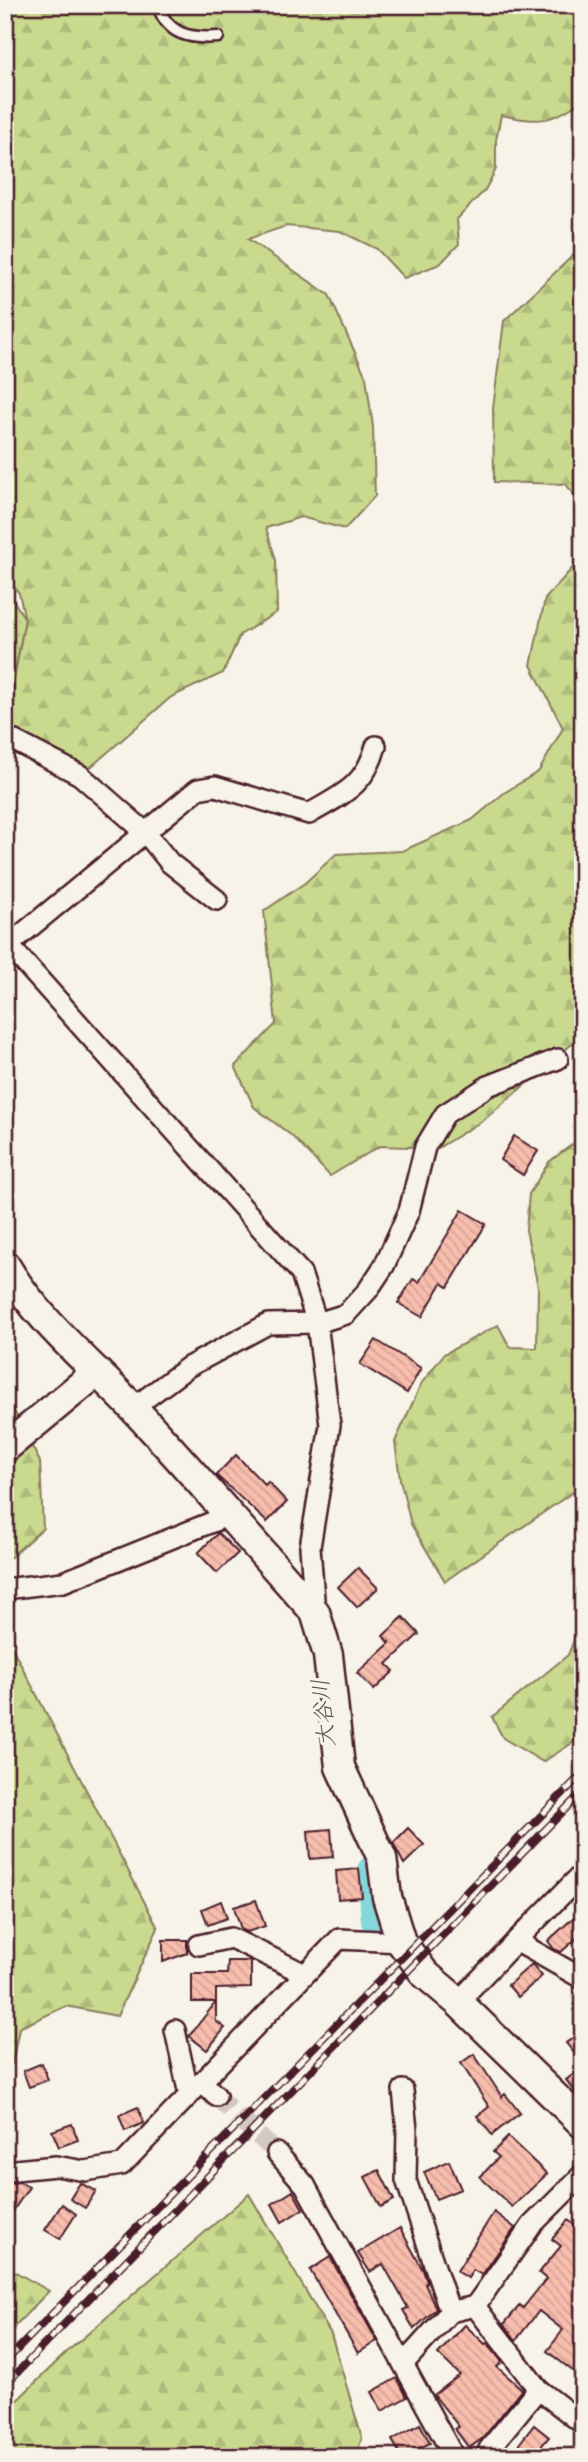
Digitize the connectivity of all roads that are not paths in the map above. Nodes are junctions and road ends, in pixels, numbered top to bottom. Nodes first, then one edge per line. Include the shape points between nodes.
1 (158, 5) edge
2 (218, 37) dead end
3 (5, 736) edge
4 (376, 746) dead end
5 (145, 832) junction
6 (217, 900) dead end
7 (6, 945) edge
8 (558, 1059) dead end
9 (5, 1265) edge
10 (317, 1323) junction
11 (97, 1372) junction
12 (134, 1408) junction
13 (5, 1448) edge
14 (227, 1516) junction
15 (5, 1589) edge
16 (315, 1612) junction
17 (583, 1873) edge
18 (516, 1941) junction
19 (401, 1942) junction
20 (199, 1945) dead end
21 (305, 1974) junction
22 (583, 1979) edge
23 (458, 2001) junction
24 (175, 2031) dead end
25 (195, 2088) junction
26 (403, 2090) dead end
27 (216, 2096) tunnel mouth
28 (583, 2124) edge
29 (277, 2152) tunnel mouth
30 (5, 2171) edge
31 (583, 2174) edge
32 (475, 2306) junction
33 (450, 2312) junction
34 (405, 2362) junction
35 (538, 2389) junction
36 (583, 2424) edge
37 (454, 2457) edge
38 (487, 2457) edge

1 - 2 lane via 161,16 176,32 193,39
3 - 5 street via 80,775
4 - 5 street via 370,768 354,788 309,814 215,786 198,789
5 - 6 street via 170,863
5 - 7 street
7 - 10 street via 301,1273
8 - 10 street via 488,1086 444,1114 425,1147 409,1211 384,1266 346,1314
9 - 11 street
10 - 12 street via 268,1324 199,1360
10 - 16 street via 330,1425 310,1547
11 - 12 street
11 - 13 street
12 - 14 street
14 - 15 street via 63,1582
14 - 16 street
16 - 19 street via 328,1655 340,1767 382,1858 387,1897
17 - 18 street
18 - 22 street
18 - 23 street
19 - 21 street via 339,1939
19 - 23 street via 425,1974
20 - 21 street via 231,1938
21 - 25 street
23 - 28 street
24 - 25 street
25 - 27 street
25 - 30 street via 122,2165 85,2171 56,2166
26 - 33 street via 405,2180
29 - 34 street via 305,2185
31 - 32 street via 532,2225
32 - 33 street
32 - 35 street
33 - 34 street
34 - 37 street
35 - 36 street
35 - 38 street

